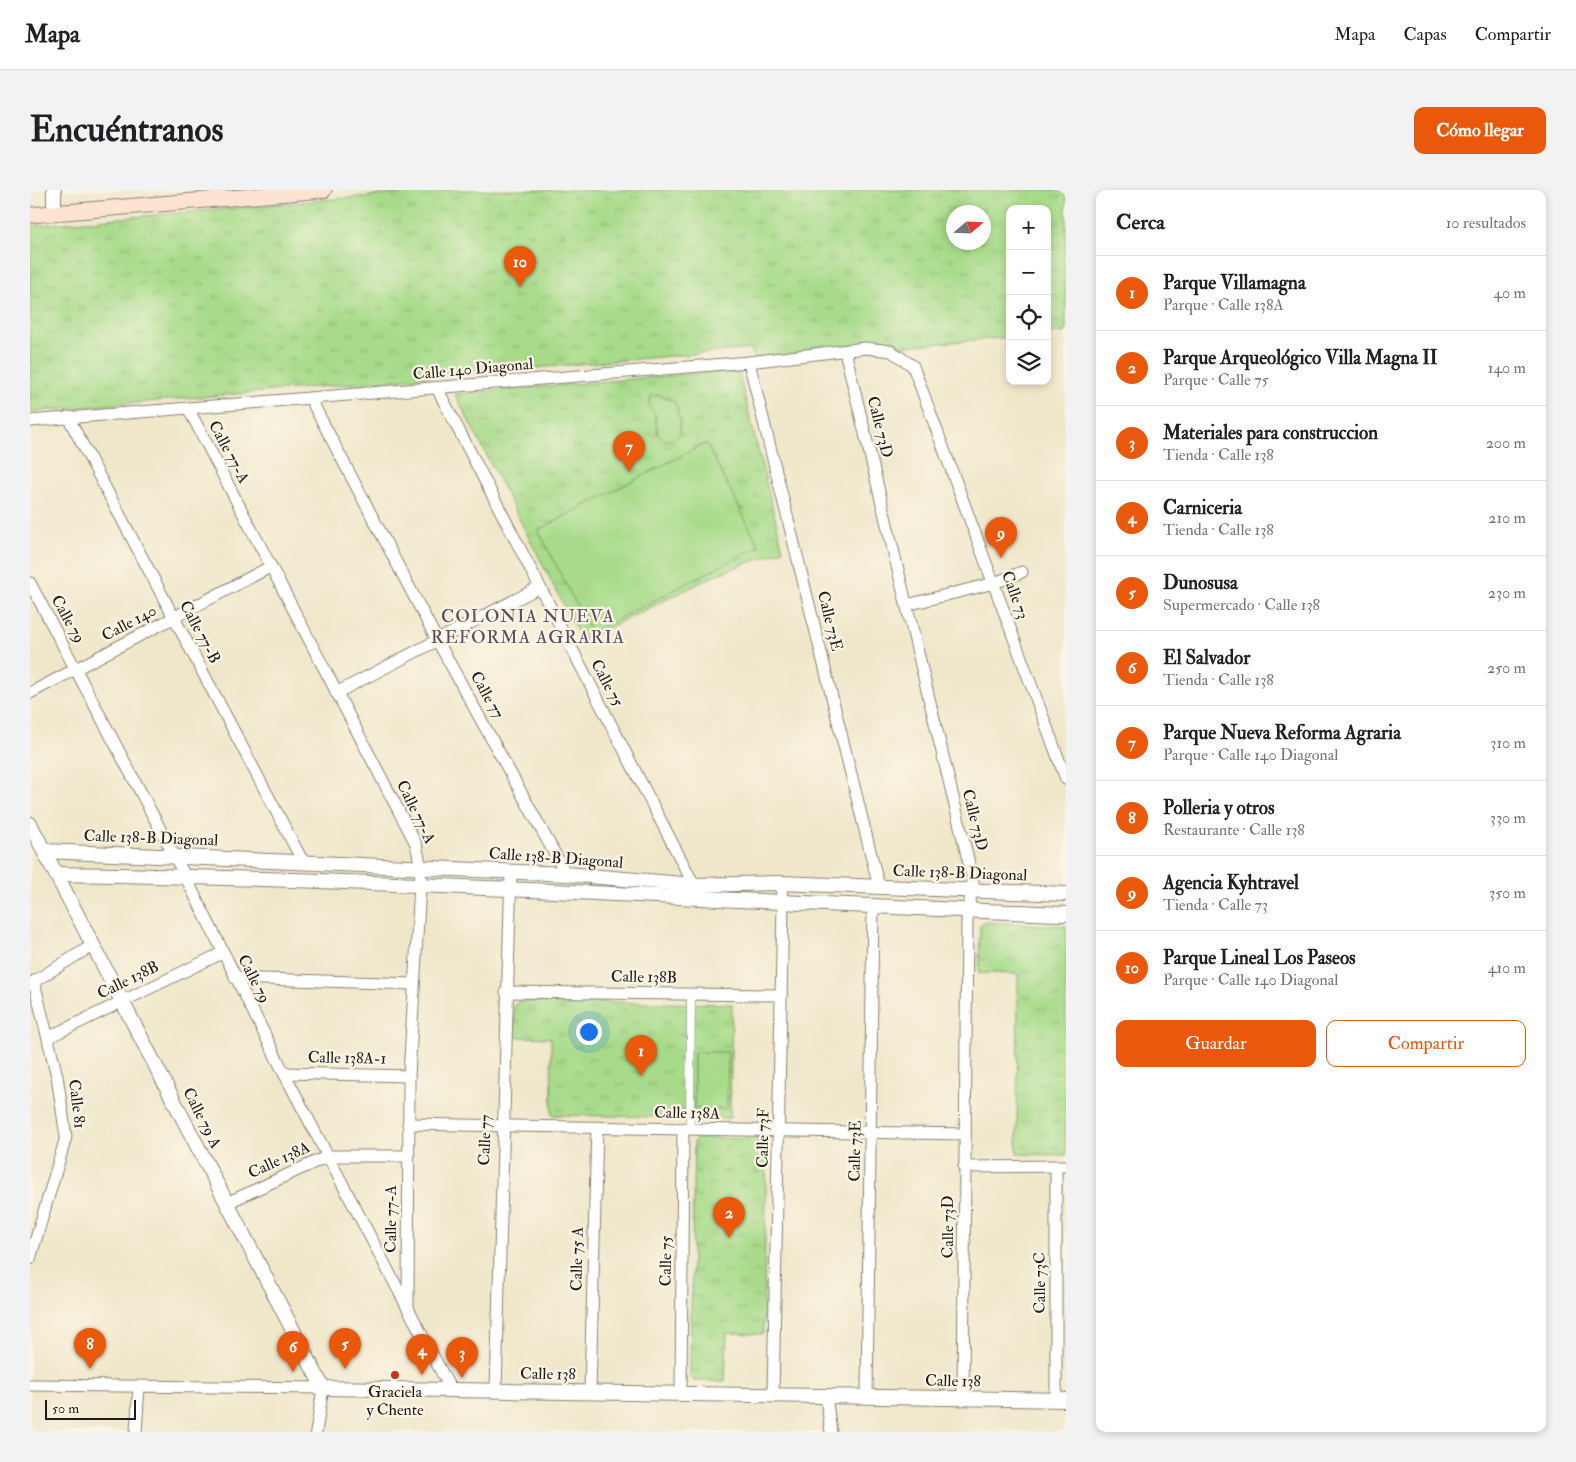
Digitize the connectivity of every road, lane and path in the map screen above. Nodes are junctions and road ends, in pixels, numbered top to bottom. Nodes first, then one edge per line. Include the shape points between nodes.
1 (54, 190) edge
2 (324, 190) edge
3 (30, 210) edge
4 (54, 213) junction
5 (30, 215) edge
6 (845, 352) junction
7 (749, 362) junction
8 (913, 366) joint
9 (436, 388) junction
10 (310, 398) junction
11 (188, 408) junction
12 (68, 417) junction
13 (30, 421) edge
14 (270, 566) junction
15 (1022, 572) dead end
16 (30, 583) edge
17 (994, 584) junction
18 (538, 588) junction
19 (906, 605) junction
20 (174, 618) junction
21 (437, 640) junction
22 (77, 668) junction
23 (30, 693) edge
24 (336, 693) junction
25 (1066, 779) edge
26 (30, 824) edge
27 (44, 850) junction
28 (174, 856) junction
29 (303, 862) junction
30 (421, 868) junction
31 (511, 872) junction
32 (56, 874) junction
33 (566, 874) junction
34 (185, 876) junction
35 (780, 883) junction
36 (420, 884) junction
37 (694, 885) junction
38 (879, 887) junction
39 (510, 890) junction
40 (972, 892) junction
41 (1066, 894) edge
42 (782, 904) junction
43 (873, 906) junction
44 (969, 911) junction
45 (1066, 914) edge
46 (93, 945) junction
47 (222, 953) junction
48 (236, 978) junction
49 (32, 983) edge
50 (413, 984) junction
51 (506, 992) junction
52 (691, 994) junction
53 (781, 995) junction
54 (122, 1001) junction
55 (49, 1037) junction
56 (284, 1074) junction
57 (409, 1076) junction
58 (408, 1124) junction
59 (503, 1126) junction
60 (597, 1127) junction
61 (687, 1129) junction
62 (779, 1131) junction
63 (872, 1133) junction
64 (965, 1134) junction
65 (328, 1156) junction
66 (407, 1156) junction
67 (1061, 1166) edge
68 (964, 1168) junction
69 (227, 1203) junction
70 (30, 1259) edge
71 (408, 1308) junction
72 (30, 1385) edge
73 (139, 1386) junction
74 (323, 1388) junction
75 (450, 1390) junction
76 (496, 1390) junction
77 (590, 1392) junction
78 (681, 1393) junction
79 (773, 1395) junction
80 (826, 1396) junction
81 (867, 1397) junction
82 (963, 1398) junction
83 (1061, 1400) edge
84 (136, 1432) edge
85 (316, 1432) edge
86 (832, 1432) edge

1 - 4 street
2 - 4 main road
3 - 5 street
4 - 5 main road
6 - 7 street, Calle 140 Diagonal
6 - 8 street, Calle 140 Diagonal via 866,348 891,351
6 - 19 street, Calle 73D
7 - 9 street, Calle 140 Diagonal
7 - 38 street, Calle 73E
8 - 17 street, Calle 73
9 - 10 street, Calle 140 Diagonal
9 - 18 street, Calle 75
10 - 11 street, Calle 140 Diagonal
10 - 21 street, Calle 77
11 - 12 street, Calle 140 Diagonal
11 - 14 street, Calle 77-A
12 - 13 street, Calle 140 Diagonal
12 - 20 street, Calle 77-B
14 - 20 street, Calle 140
14 - 24 street, Calle 77-A
15 - 17 street
16 - 22 street, Calle 79
17 - 19 street
17 - 25 street, Calle 73
18 - 21 street
18 - 37 street, Calle 75
19 - 40 street, Calle 73D via 973,880
20 - 22 street, Calle 140
20 - 29 street, Calle 77-B
21 - 24 street
21 - 33 street, Calle 77
22 - 23 street, Calle 140
22 - 28 street, Calle 79
24 - 30 street, Calle 77-A via 416,844
26 - 27 street, Calle 79 A
27 - 28 street, Calle 138-B Diagonal
27 - 32 street, Calle 79 A
28 - 29 street, Calle 138-B Diagonal
28 - 34 street, Calle 79
29 - 30 street, Calle 138-B Diagonal
30 - 31 street, Calle 138-B Diagonal
30 - 36 street, Calle 77-A
31 - 33 street, Calle 138-B Diagonal
31 - 39 street, Calle 77
32 - 34 street, Calle 138-B Diagonal
32 - 46 street, Calle 79 A
33 - 37 street, Calle 138-B Diagonal
34 - 36 street, Calle 138-B Diagonal
34 - 47 street, Calle 79
35 - 37 street, Calle 138-B Diagonal
35 - 38 street, Calle 138-B Diagonal
35 - 42 street, Calle 73F
36 - 39 street, Calle 138-B Diagonal
36 - 50 street, Calle 77-A
38 - 40 street, Calle 138-B Diagonal
39 - 42 street, Calle 138-B Diagonal
39 - 51 street, Calle 77
40 - 41 street, Calle 138-B Diagonal
40 - 44 street, Calle 73D
42 - 43 street, Calle 138-B Diagonal
42 - 53 street, Calle 73F
43 - 44 street, Calle 138-B Diagonal
43 - 63 street, Calle 73E
44 - 45 street, Calle 138-B Diagonal
44 - 64 street, Calle 73D
46 - 49 street
46 - 54 street, Calle 79 A
47 - 48 street, Calle 79
47 - 54 street, Calle 138B
48 - 50 street
48 - 56 street, Calle 79
49 - 55 street, Calle 81
50 - 57 street, Calle 77-A
51 - 52 street, Calle 138B
51 - 59 street, Calle 77
52 - 53 street, Calle 138B
52 - 61 street
53 - 62 street, Calle 73F
54 - 55 street, Calle 138B
54 - 69 street, Calle 79 A
55 - 70 street, Calle 81 via 66,1137
56 - 57 street, Calle 138A-1
56 - 65 street, Calle 79
57 - 58 street, Calle 77-A
58 - 59 street, Calle 138A
58 - 66 street, Calle 77-A
59 - 60 street, Calle 138A
59 - 76 street, Calle 77
60 - 61 street, Calle 138A
60 - 77 street, Calle 75 A
61 - 62 street, Calle 138A
61 - 78 street, Calle 75
62 - 63 street, Calle 138A
62 - 79 street, Calle 73F
63 - 64 street, Calle 138A
63 - 81 street, Calle 73E
64 - 68 street, Calle 73D
65 - 66 street, Calle 138A
65 - 69 street, Calle 138A
65 - 71 street, Calle 79
66 - 71 street, Calle 77-A
67 - 68 street
67 - 83 street, Calle 73C
68 - 82 street, Calle 73D
69 - 74 street, Calle 79 A
71 - 75 street, Calle 79
72 - 73 street, Calle 138
73 - 74 street, Calle 138
73 - 84 street
74 - 75 street, Calle 138
74 - 85 street
75 - 76 street, Calle 138
76 - 77 street, Calle 138
77 - 78 street, Calle 138
78 - 79 street, Calle 138
79 - 80 street, Calle 138
80 - 81 street, Calle 138
80 - 86 street
81 - 82 street, Calle 138
82 - 83 street, Calle 138

